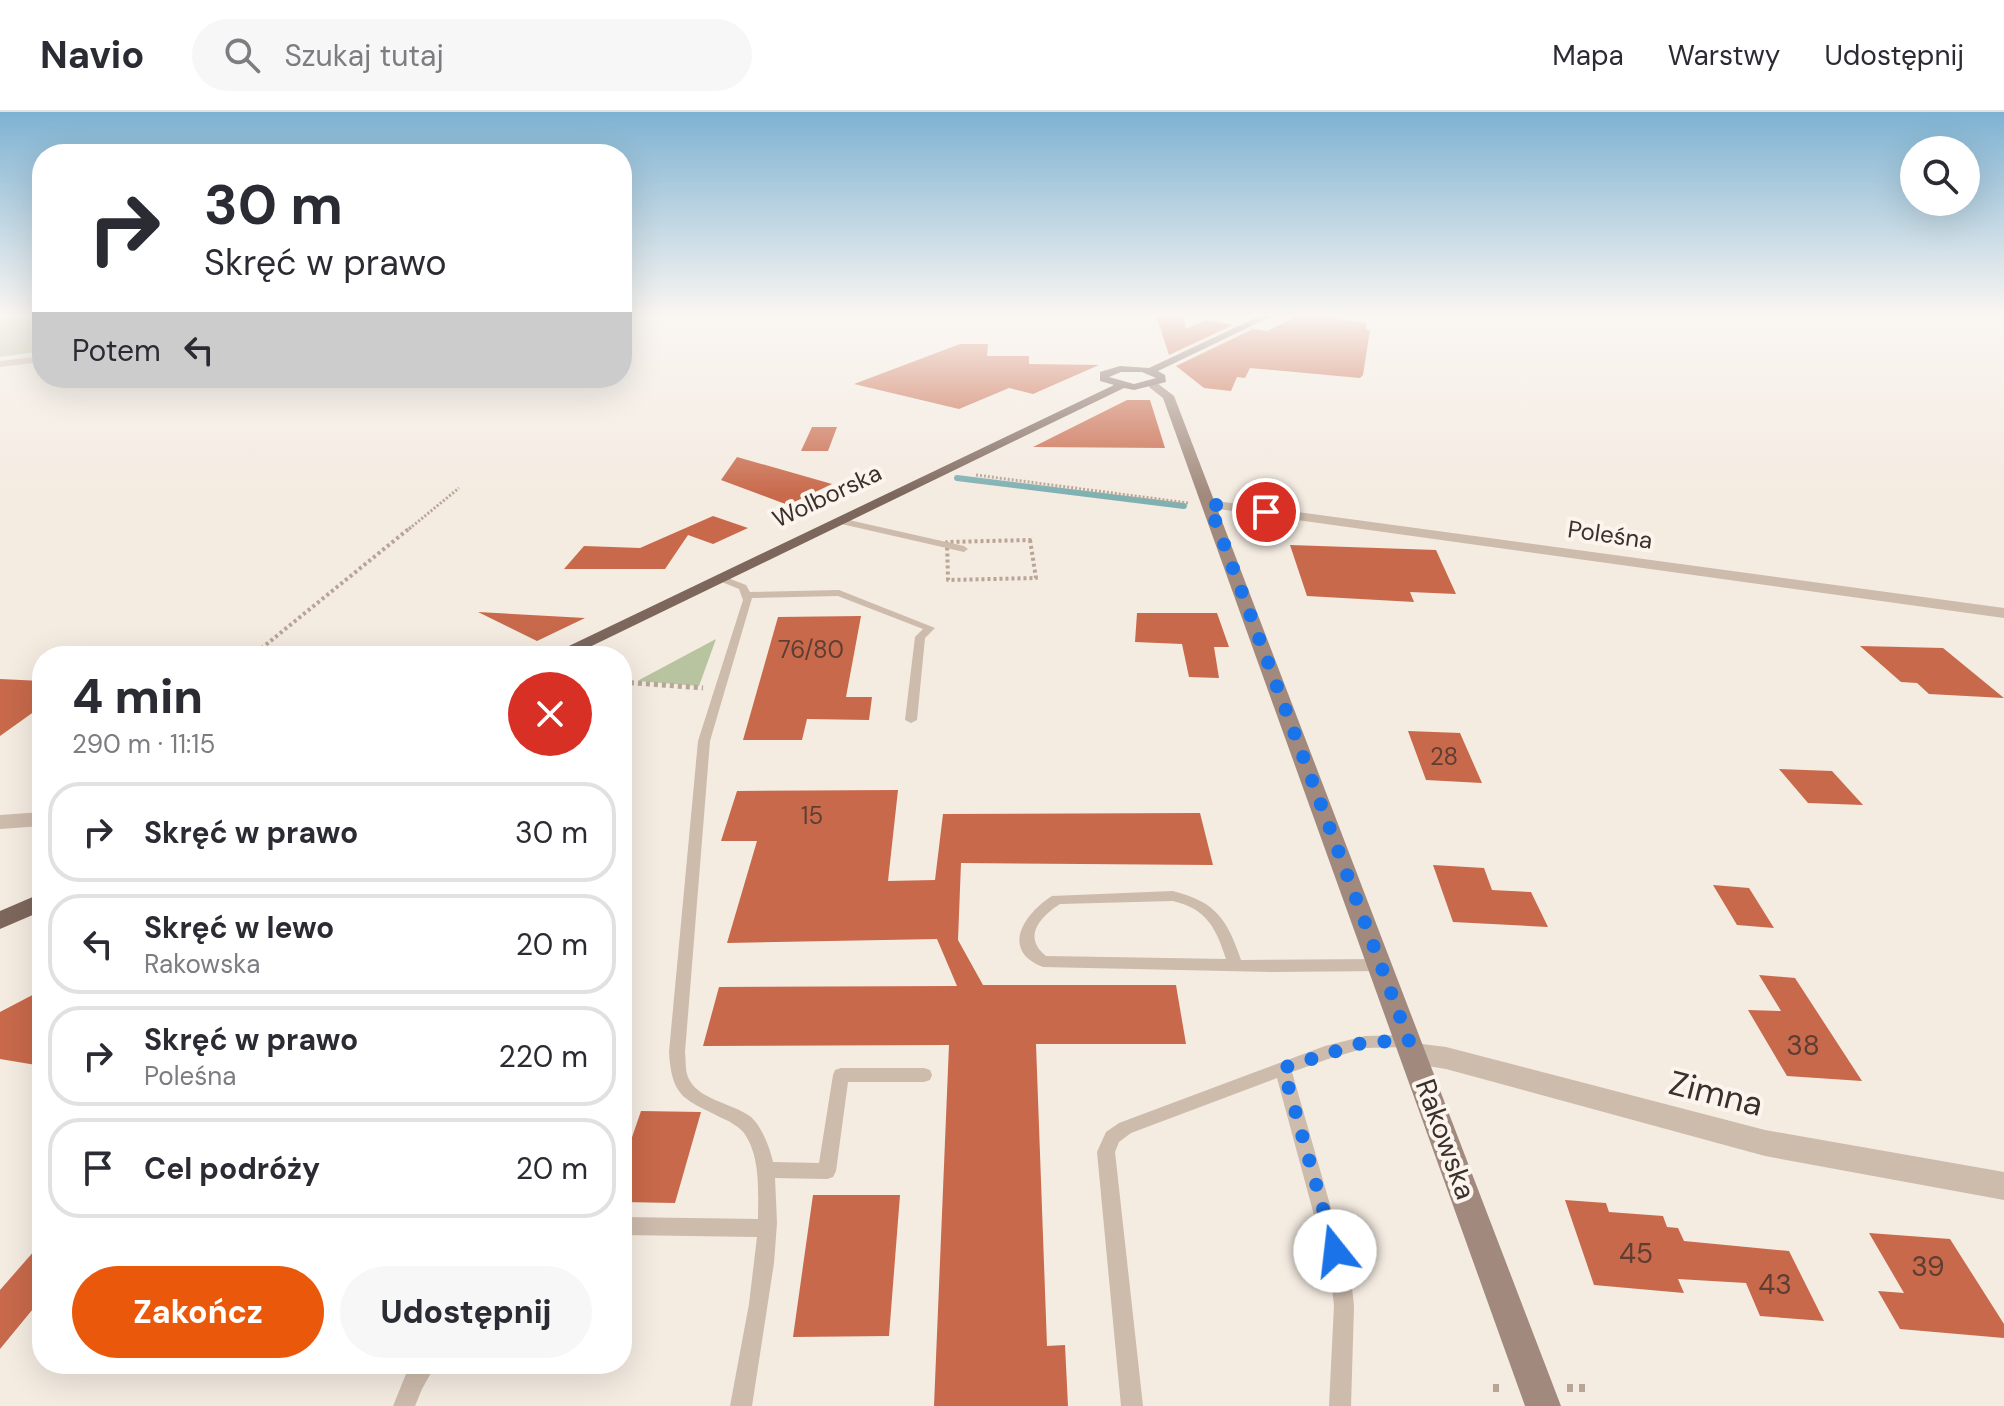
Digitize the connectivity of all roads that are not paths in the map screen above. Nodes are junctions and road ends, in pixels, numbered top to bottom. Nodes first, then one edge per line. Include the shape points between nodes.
1 (1104, 374) edge
2 (1156, 374) edge
3 (1153, 385) junction
4 (1120, 386) junction
5 (1209, 504) junction
6 (840, 521) junction
7 (964, 549) dead end
8 (720, 578) junction
9 (747, 595) junction
10 (2004, 613) edge
11 (578, 646) edge
12 (911, 720) dead end
13 (32, 820) edge
14 (0, 822) edge
15 (32, 906) edge
16 (0, 921) edge
17 (1235, 965) junction
18 (1381, 965) junction
19 (1412, 1048) junction
20 (1283, 1068) junction
21 (924, 1075) dead end
22 (766, 1170) junction
23 (2004, 1186) edge
24 (632, 1226) edge
25 (766, 1228) junction
26 (419, 1374) edge
27 (404, 1406) edge
28 (741, 1406) edge
29 (1132, 1406) edge
30 (1340, 1406) edge
31 (1543, 1406) edge

1 - 4 main road
2 - 3 main road via 1162,378
3 - 4 main road
3 - 5 main road, Rakowska via 1166,392
4 - 6 main road, Wolborska
5 - 10 street, Poleśna
5 - 18 main road, Rakowska
6 - 7 lane
6 - 8 main road, Wolborska
8 - 9 lane via 743,587
8 - 11 main road, Wolborska
9 - 12 lane via 839,593 930,628 920,637
9 - 22 lane via 704,741 677,1052 680,1079 699,1099 750,1128
13 - 14 street
15 - 16 main road
17 - 17 lane via 1043,961 1030,951 1028,929 1043,908 1065,898 1182,898 1212,914
17 - 18 lane
18 - 19 main road, Rakowska
19 - 20 lane via 1365,1042
19 - 23 street, Zimna via 1765,1143
19 - 31 main road, Rakowska
20 - 29 lane via 1118,1131 1109,1144
20 - 30 lane via 1341,1278
21 - 22 lane via 841,1075 827,1171
22 - 25 lane
24 - 25 lane
25 - 28 lane
26 - 27 lane

